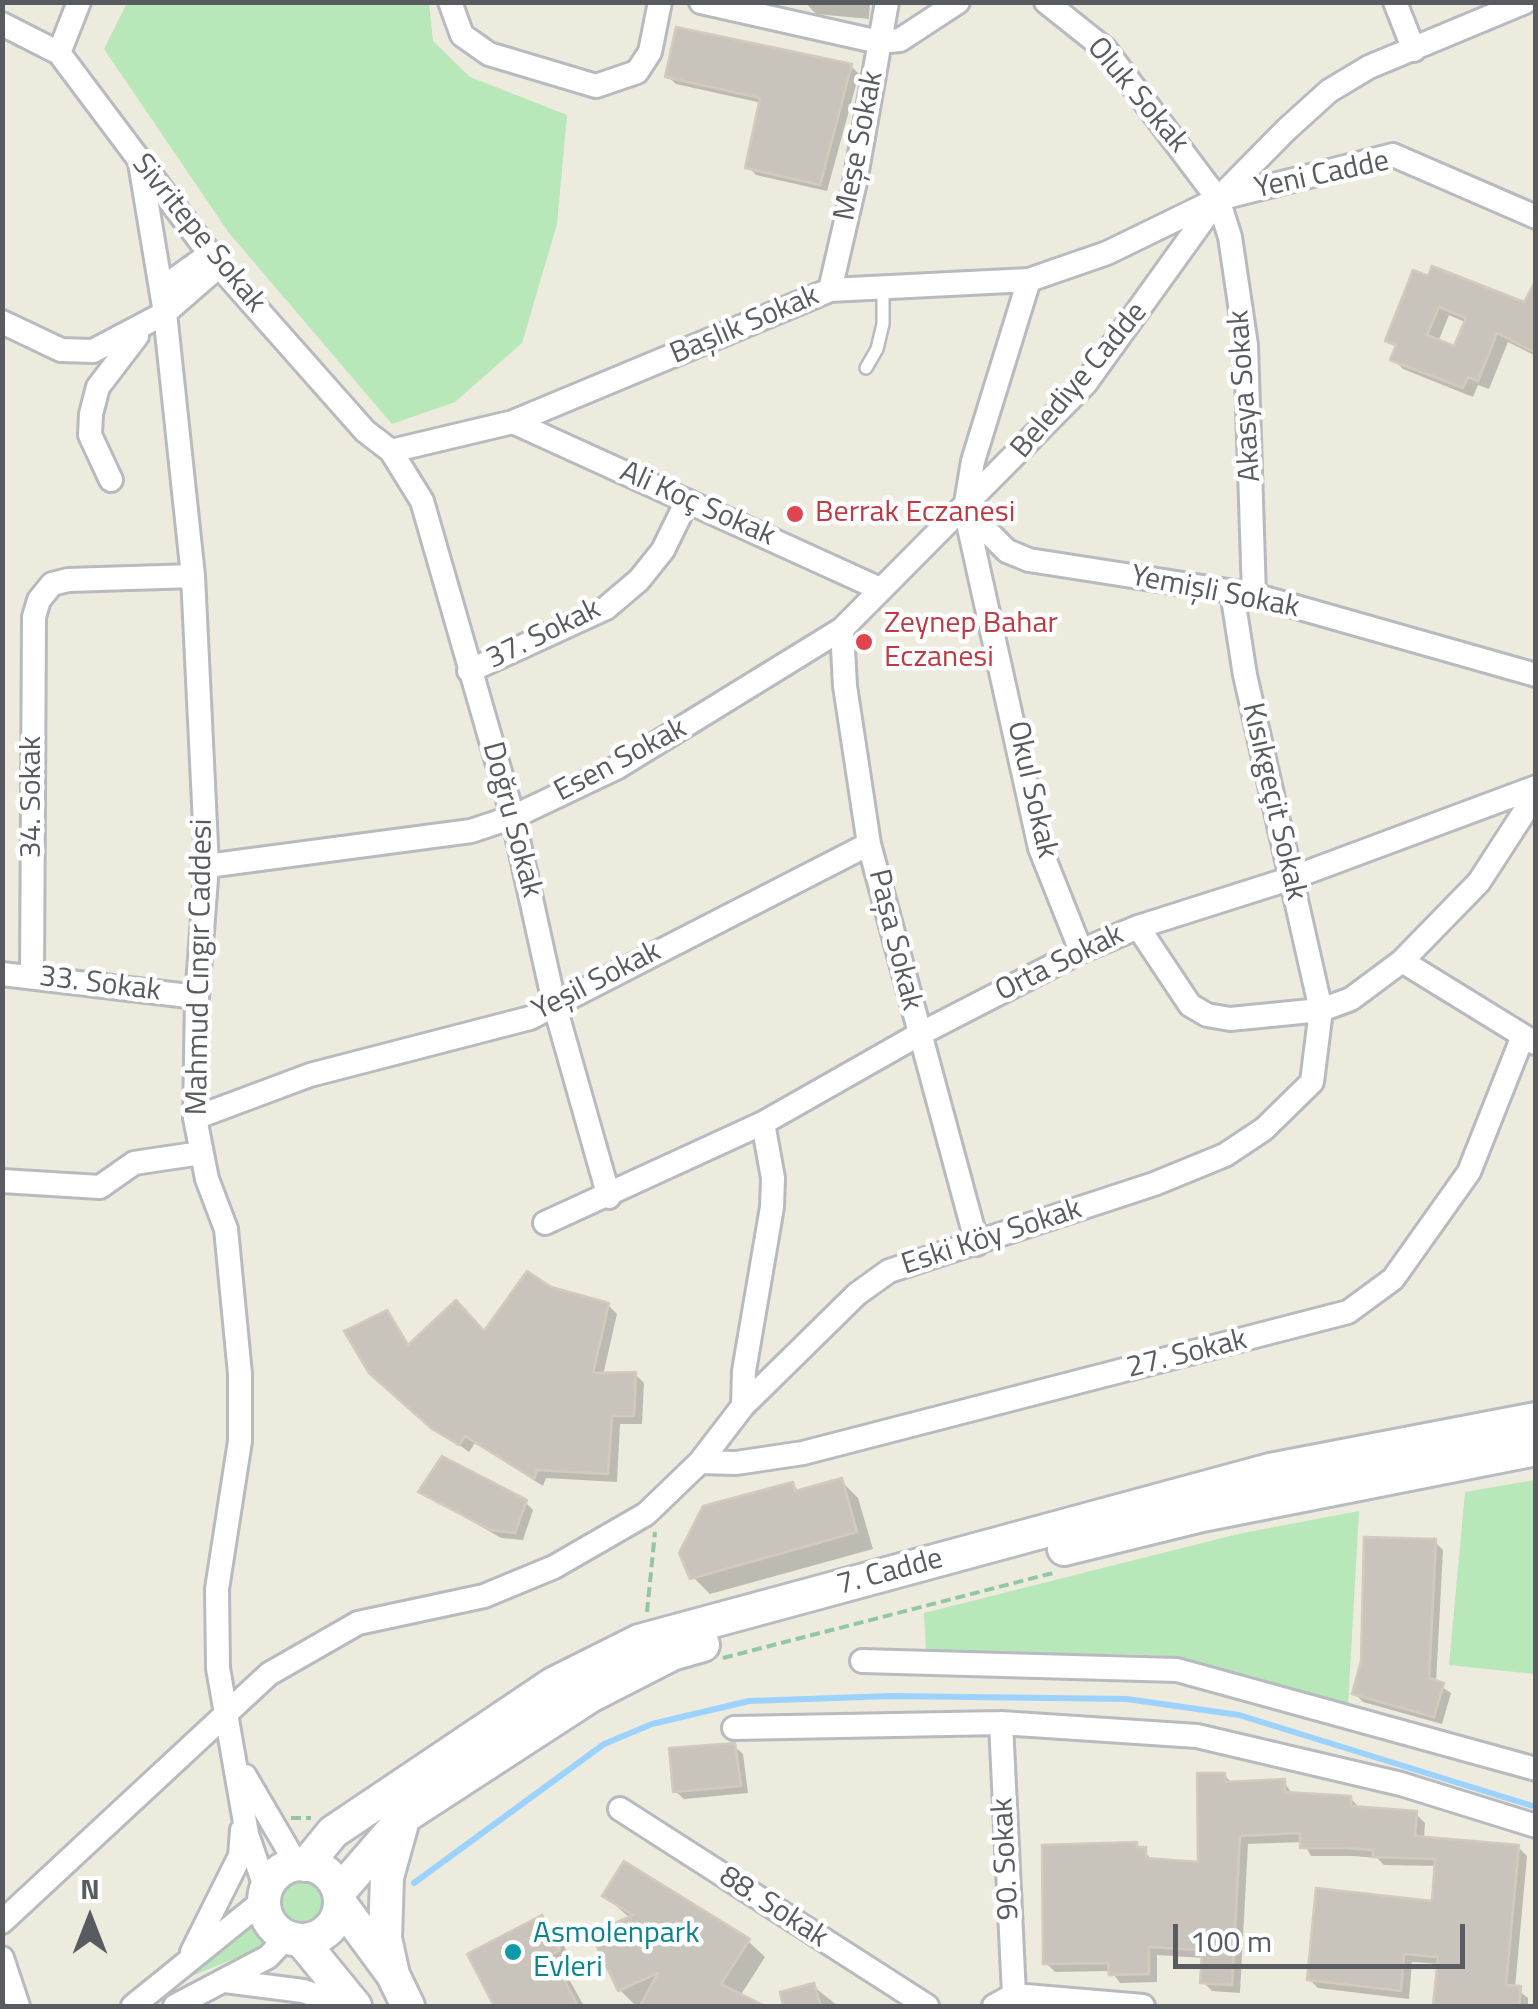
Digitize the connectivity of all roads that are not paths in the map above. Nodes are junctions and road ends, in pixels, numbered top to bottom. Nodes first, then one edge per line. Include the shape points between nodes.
1 (78, 2) edge
2 (450, 2) edge
3 (660, 2) edge
4 (701, 2) edge
5 (888, 2) edge
6 (958, 2) edge
7 (1046, 2) edge
8 (1395, 2) edge
9 (1525, 2) edge
10 (2, 24) edge
11 (880, 42) junction
12 (1414, 50) junction
13 (58, 53) junction
14 (140, 164) junction
15 (1218, 199) junction
16 (1536, 217) edge
17 (215, 260) junction
18 (1029, 280) junction
19 (884, 288) junction
20 (161, 289) junction
21 (830, 290) junction
22 (157, 318) junction
23 (2, 322) edge
24 (866, 368) dead end
25 (514, 422) junction
26 (390, 451) junction
27 (111, 480) dead end
28 (687, 501) junction
29 (966, 509) junction
30 (193, 576) junction
31 (880, 588) junction
32 (1243, 593) junction
33 (842, 630) junction
34 (469, 671) junction
35 (1536, 675) edge
36 (1536, 790) edge
37 (513, 816) junction
38 (869, 844) junction
39 (206, 866) junction
40 (1289, 879) junction
41 (1138, 927) junction
42 (1081, 951) junction
43 (1402, 961) junction
44 (2, 974) edge
45 (32, 977) junction
46 (197, 997) junction
47 (554, 1003) junction
48 (1322, 1010) junction
49 (918, 1035) junction
50 (1529, 1040) edge
51 (196, 1118) junction
52 (763, 1123) junction
53 (201, 1153) junction
54 (2, 1181) edge
55 (609, 1198) junction
56 (546, 1223) dead end
57 (976, 1244) junction
58 (743, 1406) junction
59 (1536, 1419) edge
60 (1536, 1449) edge
61 (700, 1462) junction
62 (862, 1661) dead end
63 (226, 1710) junction
64 (1001, 1723) junction
65 (734, 1728) dead end
66 (231, 1735) junction
67 (1536, 1769) edge
68 (620, 1809) dead end
69 (244, 1817) junction
70 (404, 1817) junction
71 (1536, 1826) edge
72 (302, 1865) junction
73 (265, 1895) junction
74 (340, 1897) junction
75 (2, 1922) edge
76 (294, 1938) junction
77 (2, 1958) edge
78 (188, 1960) junction
79 (393, 1975) junction
80 (225, 1980) junction
81 (1004, 2001) edge
82 (18, 2006) edge
83 (132, 2006) edge
84 (175, 2006) edge
85 (347, 2006) edge
86 (355, 2006) edge
87 (408, 2006) edge
88 (927, 2006) edge
89 (1144, 2006) edge

1 - 13 street
2 - 3 street via 462,35 489,54 596,86 637,72 650,52
4 - 11 street
5 - 11 street, Meşe Sokak
6 - 11 street via 900,40
7 - 15 street, Oluk Sokak via 1105,49
8 - 12 street
9 - 12 street
10 - 13 street, Sivritepe Sokak
11 - 21 street, Meşe Sokak
12 - 15 street via 1329,91
13 - 14 street, Sivritepe Sokak
14 - 17 street, Sivritepe Sokak
14 - 20 street, Mahmud Cıngır Caddesi
15 - 16 street, Yeni Cadde via 1393,155
15 - 18 street, Başlık Sokak via 1107,253
15 - 29 street, Belediye Cadde via 1085,384
15 - 32 street, Akasya Sokak via 1246,345
17 - 20 street
17 - 22 street
17 - 26 street, Sivritepe Sokak via 365,432
18 - 19 street, Başlık Sokak
18 - 29 street via 973,461
19 - 21 street, Başlık Sokak
19 - 24 lane via 884,324
20 - 22 street, Mahmud Cıngır Caddesi
21 - 25 street, Başlık Sokak
22 - 23 street via 113,343 76,352
22 - 27 street via 98,387 90,435
22 - 30 street, Mahmud Cıngır Caddesi
25 - 26 street, Başlık Sokak
25 - 28 street, Ali Koç Sokak
26 - 34 street, Doğru Sokak via 422,500
28 - 31 street, Ali Koç Sokak
28 - 34 street, 37. Sokak via 663,550 606,608
29 - 31 street, Belediye Cadde
29 - 32 street, Yemişli Sokak via 1007,551 1030,560
29 - 42 street, Okul Sokak via 1040,848
30 - 39 street, Mahmud Cıngır Caddesi
30 - 45 street, 34. Sokak via 68,580 52,584 40,600 34,617
31 - 33 street, Esen Sokak
32 - 35 street, Yemişli Sokak
32 - 40 street, Kısıkgeçit Sokak via 1244,675
33 - 37 street, Esen Sokak via 618,767
33 - 38 street, Paşa Sokak
34 - 37 street, Doğru Sokak
36 - 40 street, Orta Sokak
36 - 43 street via 1479,882
37 - 39 street, Esen Sokak via 471,831
37 - 47 street, Doğru Sokak
38 - 47 street, Yeşil Sokak
38 - 49 street, Paşa Sokak
39 - 46 street, Mahmud Cıngır Caddesi
40 - 41 street, Orta Sokak
40 - 48 street, Kısıkgeçit Sokak
41 - 42 street, Orta Sokak
41 - 48 street via 1190,1005 1207,1015
42 - 49 street, Orta Sokak
43 - 48 street via 1351,999
43 - 50 street
44 - 45 street, 33. Sokak
45 - 46 street, 33. Sokak
46 - 51 street, Mahmud Cıngır Caddesi
47 - 51 street, Yeşil Sokak via 530,1018 310,1075
47 - 55 street, Doğru Sokak
48 - 57 street, Eski Köy Sokak via 1312,1082 1264,1129 1224,1155 1154,1184
49 - 52 street, Orta Sokak
49 - 57 street, Paşa Sokak
50 - 61 street, 27. Sokak via 1468,1172 1394,1279 1348,1312 803,1453
51 - 53 street, Mahmud Cıngır Caddesi
52 - 55 street, Orta Sokak
52 - 58 street via 772,1207
53 - 54 street via 134,1164 100,1186
53 - 63 street, Mahmud Cıngır Caddesi via 226,1229 240,1374 240,1440 217,1589
55 - 56 street, Orta Sokak
57 - 58 street, Eski Köy Sokak via 889,1272 857,1294
58 - 61 street, Eski Köy Sokak
59 - 72 main road, 7. Cadde via 1270,1470 639,1641 553,1684 333,1832
60 - 70 main road, 7. Cadde via 1202,1515 672,1654 590,1696
61 - 63 street, Eski Köy Sokak via 658,1502 572,1558 484,1596 358,1623 269,1674
62 - 67 street via 1177,1670
63 - 66 street, Mahmud Cıngır Caddesi
63 - 75 street, Eski Köy Sokak
64 - 65 street
64 - 71 street via 1197,1736 1401,1784
64 - 81 street, 90. Sokak
66 - 69 street, Mahmud Cıngır Caddesi
66 - 72 street, Mahmud Cıngır Caddesi via 249,1788
68 - 88 street, 88. Sokak
69 - 73 street, Mahmud Cıngır Caddesi
69 - 78 street via 240,1856
70 - 74 main road, 7. Cadde
70 - 79 main road via 387,1877 384,1938
72 - 73 main road via 278,1873
72 - 74 main road via 327,1873
73 - 76 main road via 270,1922
73 - 78 street
74 - 76 main road via 328,1930
74 - 79 main road
76 - 80 street
76 - 86 main road
77 - 82 street
78 - 83 street
79 - 87 main road
80 - 84 street
80 - 85 street via 303,1991
81 - 89 street

